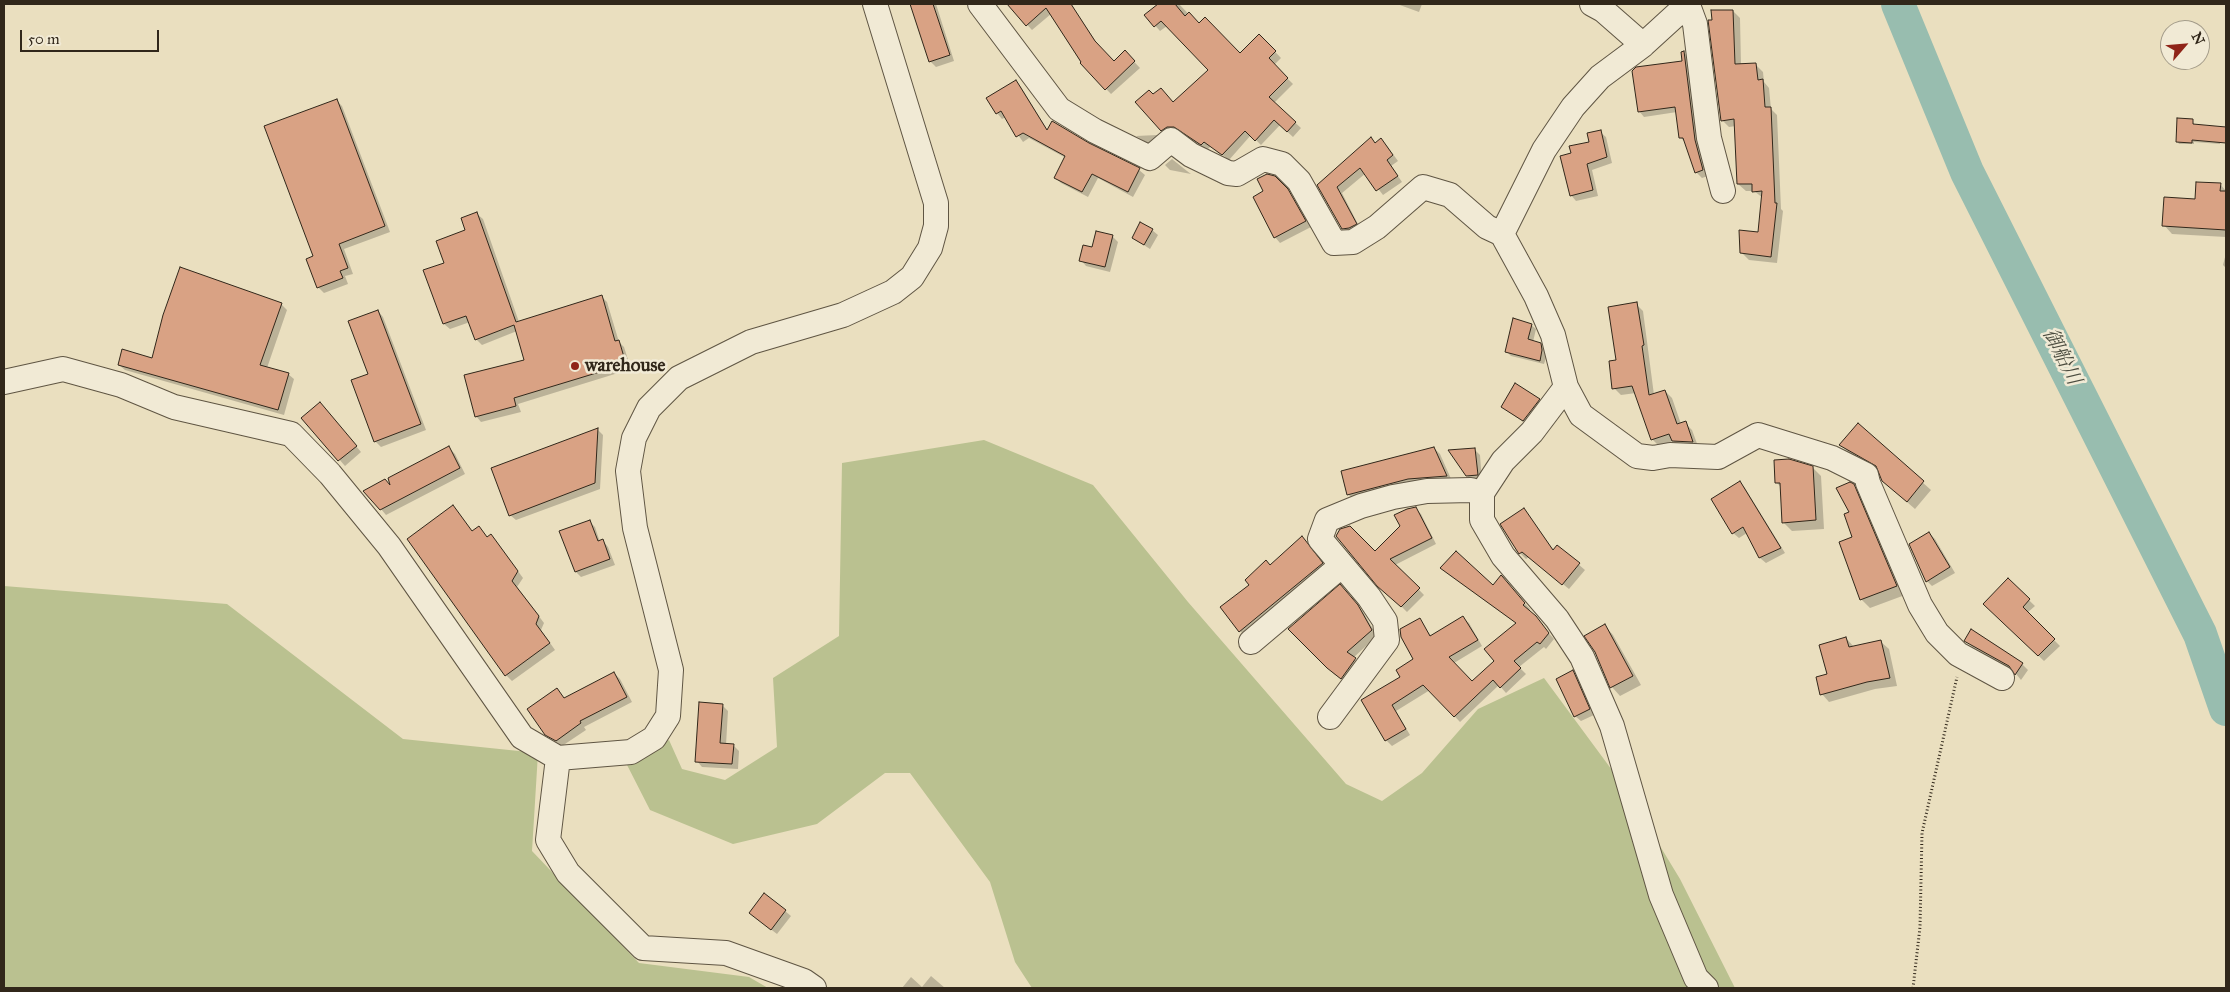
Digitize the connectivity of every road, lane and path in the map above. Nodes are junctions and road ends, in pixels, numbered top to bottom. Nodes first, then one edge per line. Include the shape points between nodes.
1 (875, 4) edge
2 (980, 4) edge
3 (1592, 4) edge
4 (1688, 4) edge
5 (1642, 45) junction
6 (1723, 191) dead end
7 (1502, 234) junction
8 (4, 382) edge
9 (1566, 387) junction
10 (1482, 493) junction
11 (1341, 566) junction
12 (1251, 642) dead end
13 (1958, 654) junction
14 (2002, 678) dead end
15 (1330, 717) dead end
16 (558, 758) junction
17 (814, 988) edge
18 (1706, 988) edge
19 (1913, 988) edge

1 - 16 street via 936,203 936,226 930,248 912,277 893,292 843,315 751,342 678,378 649,408 634,438 628,471 635,528 671,670 668,716 654,738 631,752
2 - 7 street via 1059,109 1150,158 1171,140 1191,155 1228,173 1237,174 1263,159 1282,164 1298,181 1334,243 1353,242 1377,227 1423,187 1450,195 1487,227
3 - 5 street
4 - 5 street
4 - 6 street via 1695,24 1709,138
5 - 7 street via 1600,77 1573,107 1544,150
7 - 9 street via 1553,335
8 - 16 street via 63,369 121,385 174,406 291,434 330,474 389,546 522,737
9 - 10 street via 1532,432 1503,461
9 - 13 street via 1581,415 1637,456 1718,457 1758,434 1832,458 1866,475 1920,605 1937,633
10 - 11 street via 1472,490 1427,491 1362,506 1327,520 1320,539
10 - 18 street via 1482,520 1503,556 1557,620 1582,657 1612,726 1660,896 1696,978
11 - 12 street
11 - 15 street via 1369,597 1385,622 1386,640
13 - 14 street
13 - 19 path via 1957,680 1922,833 1920,927
16 - 17 street via 548,840 568,873 643,948 726,953 804,981

